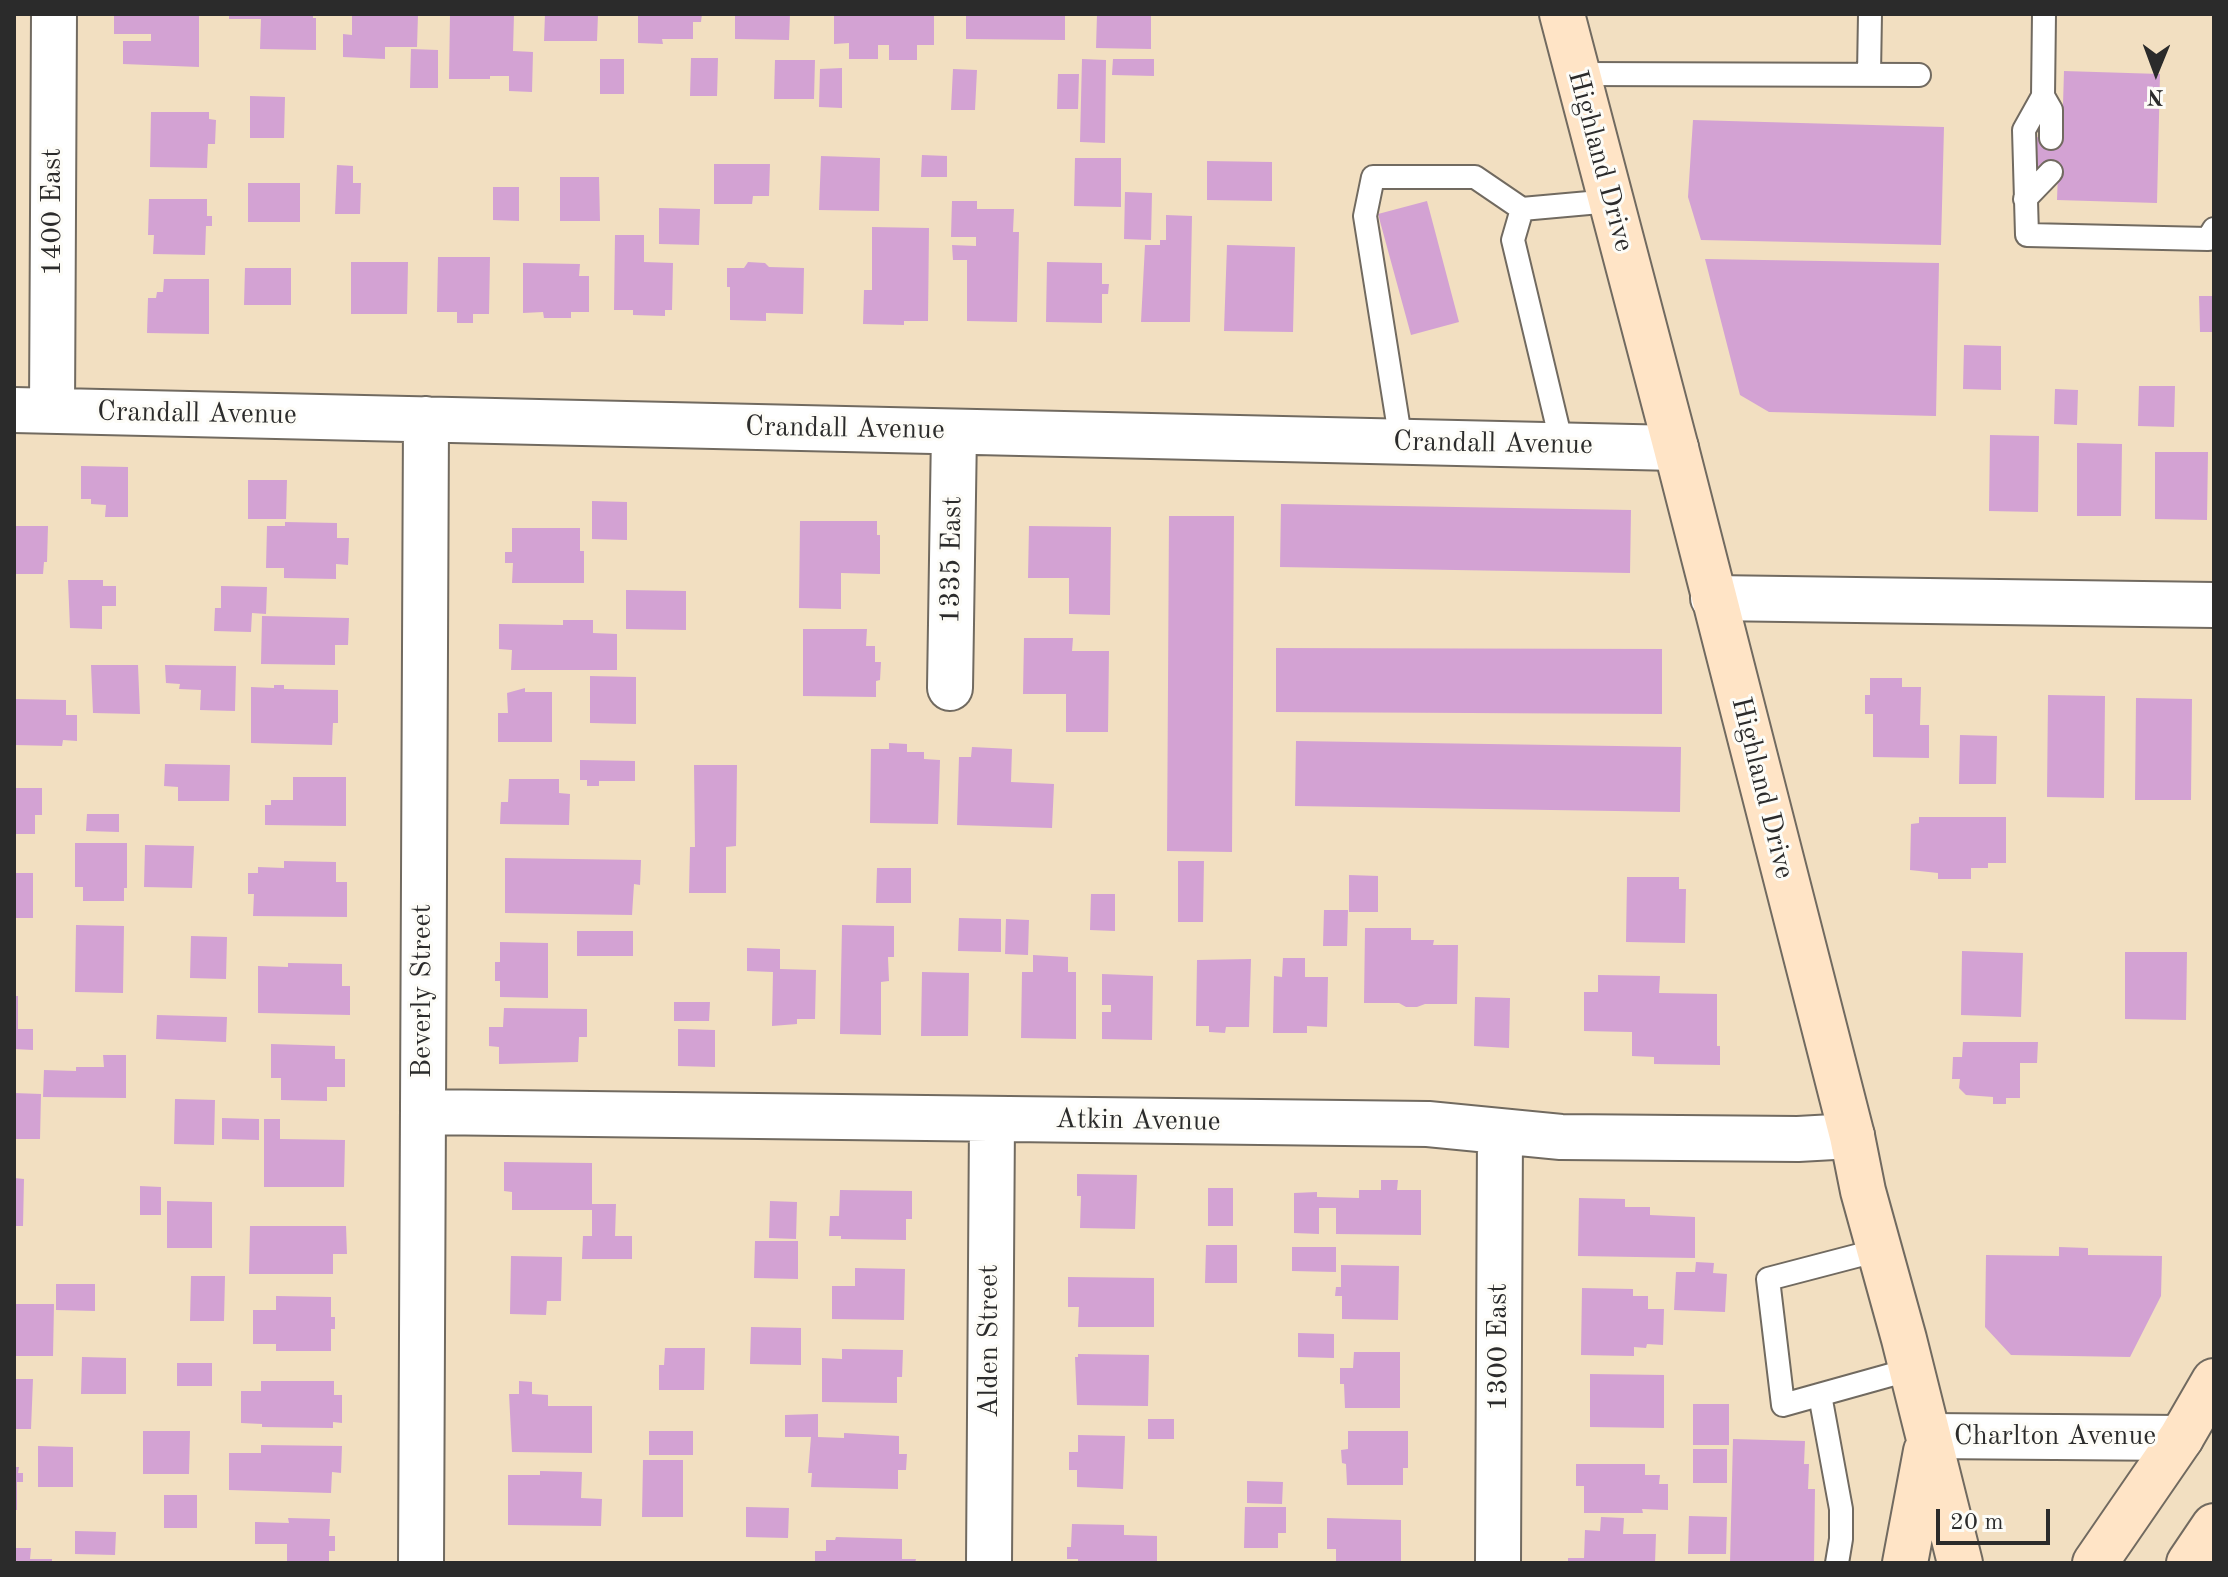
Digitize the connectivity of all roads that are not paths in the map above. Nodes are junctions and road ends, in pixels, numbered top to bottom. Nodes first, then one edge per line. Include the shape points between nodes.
1 (54, 14) edge
2 (1562, 14) edge
3 (1870, 14) edge
4 (2044, 14) edge
5 (1577, 74) junction
6 (1869, 74) junction
7 (1919, 75) dead end
8 (2043, 96) junction
9 (2051, 138) dead end
10 (2051, 172) dead end
11 (2025, 199) junction
12 (1611, 201) junction
13 (1522, 209) junction
14 (2214, 229) edge
15 (33, 410) edge
16 (426, 419) junction
17 (954, 432) junction
18 (1401, 442) junction
19 (1562, 445) junction
20 (1676, 448) junction
21 (1713, 598) junction
22 (2214, 605) edge
23 (950, 688) dead end
24 (423, 1112) junction
25 (992, 1119) junction
26 (1500, 1131) junction
27 (1852, 1136) junction
28 (1879, 1250) junction
29 (1912, 1369) junction
30 (2214, 1381) edge
31 (1820, 1395) junction
32 (1929, 1436) junction
33 (2181, 1438) junction
34 (2214, 1526) edge
35 (421, 1563) edge
36 (989, 1563) edge
37 (1498, 1563) edge
38 (1837, 1563) edge
39 (1905, 1563) edge
40 (1960, 1563) edge
41 (2095, 1563) edge
42 (2189, 1563) edge

1 - 15 street, 1400 East
2 - 5 main road, Highland Drive
3 - 6 lane
4 - 8 lane
5 - 6 lane
5 - 12 main road, Highland Drive
6 - 7 lane
8 - 9 lane via 2051,110
8 - 11 lane via 2024,130
10 - 11 lane
11 - 14 lane via 2027,235 2208,239
12 - 13 lane
12 - 20 main road, Highland Drive
13 - 18 lane via 1475,177 1373,177 1365,216
13 - 19 lane via 1513,240
15 - 16 street, Crandall Avenue
16 - 17 street, Crandall Avenue
16 - 24 street, Beverly Street
17 - 18 street, Crandall Avenue
17 - 23 street, 1335 East
18 - 19 street, Crandall Avenue
19 - 20 street, Crandall Avenue
20 - 21 main road, Highland Drive
21 - 22 street
21 - 27 main road, Highland Drive
24 - 25 street, Atkin Avenue
24 - 35 street, Beverly Street
25 - 26 street, Atkin Avenue via 1428,1124
25 - 36 street, Alden Street
26 - 27 street, Atkin Avenue via 1561,1137
26 - 37 street, 1300 East
27 - 28 main road, Highland Drive
28 - 29 main road, Highland Drive
28 - 31 lane via 1768,1279 1783,1405
29 - 31 lane
29 - 32 main road, Highland Drive
30 - 33 main road
31 - 38 lane via 1841,1509
32 - 33 street, Charlton Avenue
32 - 39 main road
32 - 40 main road, Highland Drive
33 - 41 main road
34 - 42 main road

